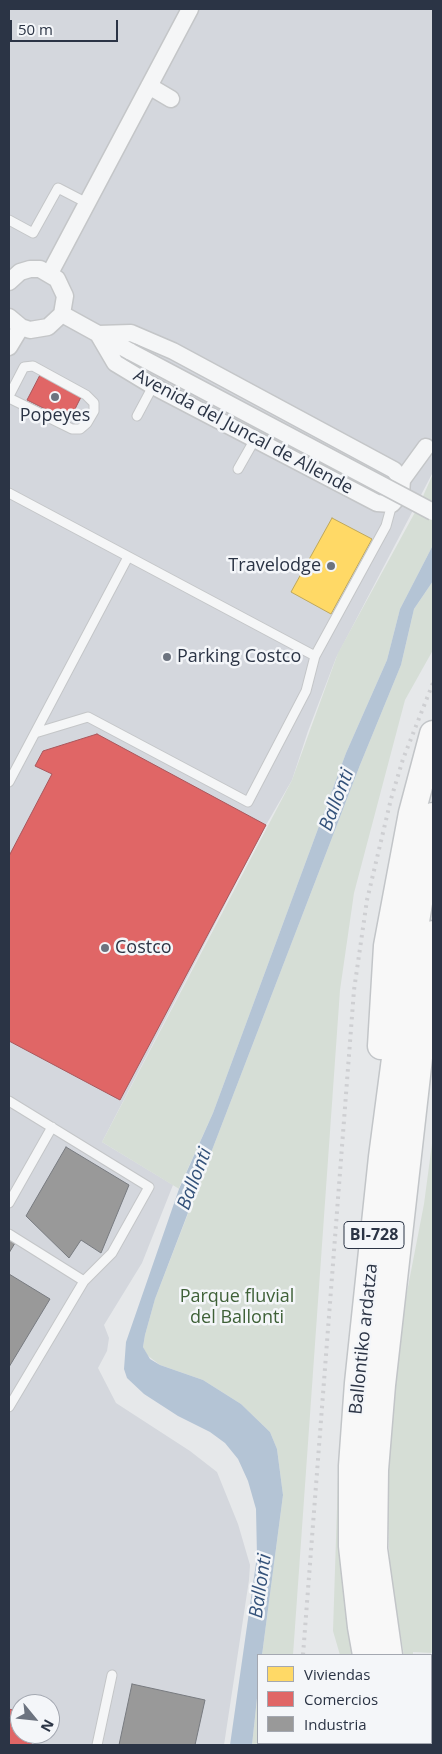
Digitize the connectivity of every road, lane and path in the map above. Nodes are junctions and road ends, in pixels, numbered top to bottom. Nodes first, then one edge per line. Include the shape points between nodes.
1 (190, 9) edge
2 (149, 86) junction
3 (171, 99) dead end
4 (87, 203) junction
5 (9, 220) edge
6 (9, 264) edge
7 (30, 269) junction
8 (50, 273) junction
9 (9, 282) edge
10 (62, 314) junction
11 (15, 322) edge
12 (98, 334) junction
13 (9, 348) edge
14 (153, 386) junction
15 (9, 397) edge
16 (137, 416) dead end
17 (255, 439) junction
18 (426, 447) dead end
19 (238, 469) dead end
20 (402, 480) junction
21 (9, 493) edge
22 (392, 504) junction
23 (433, 512) edge
24 (128, 557) junction
25 (315, 656) junction
26 (35, 732) junction
27 (433, 734) edge
28 (9, 782) edge
29 (423, 814) edge
30 (433, 934) edge
31 (433, 1055) edge
32 (9, 1101) edge
33 (52, 1128) junction
34 (407, 1174) junction
35 (9, 1203) edge
36 (9, 1234) edge
37 (84, 1281) junction
38 (9, 1407) edge
39 (366, 1654) edge
40 (389, 1654) edge
41 (112, 1675) dead end
42 (97, 1745) edge

1 - 2 street
2 - 3 street
2 - 4 street
4 - 5 lane via 58,188 33,233
4 - 8 street
6 - 7 street
7 - 8 street
7 - 9 street via 20,272
8 - 10 street via 62,286 65,296
10 - 11 street via 48,327 30,330
10 - 12 street, Avenida del Juncal de Allende
11 - 13 street
12 - 14 street, Avenida del Juncal de Allende via 115,363
12 - 20 street, Avenida del Juncal de Allende via 131,332 173,351 394,470
12 - 23 street, Avenida del Juncal de Allende, bridge
14 - 16 lane
14 - 17 street, Avenida del Juncal de Allende
15 - 15 lane via 72,429 80,429 94,412 94,403 86,395 33,366 24,367
17 - 19 lane
17 - 22 street, Avenida del Juncal de Allende via 377,503
18 - 20 street
20 - 22 street via 401,494
21 - 24 lane
22 - 25 lane via 386,526
24 - 25 lane
24 - 26 lane
25 - 26 lane via 306,691 248,802 88,717
26 - 28 lane
27 - 29 main road, Ballontiko ardatza
29 - 39 main road, Ballontiko ardatza / BI-728 via 387,946 376,1133 382,1157 352,1466 352,1546
30 - 34 main road, Ballontiko ardatza / BI-728
31 - 34 main road
32 - 33 lane
33 - 35 lane
33 - 37 lane via 149,1187 112,1253
34 - 40 main road, Ballontiko ardatza / BI-728 via 375,1470 374,1549
36 - 37 lane
37 - 38 lane
41 - 42 lane

